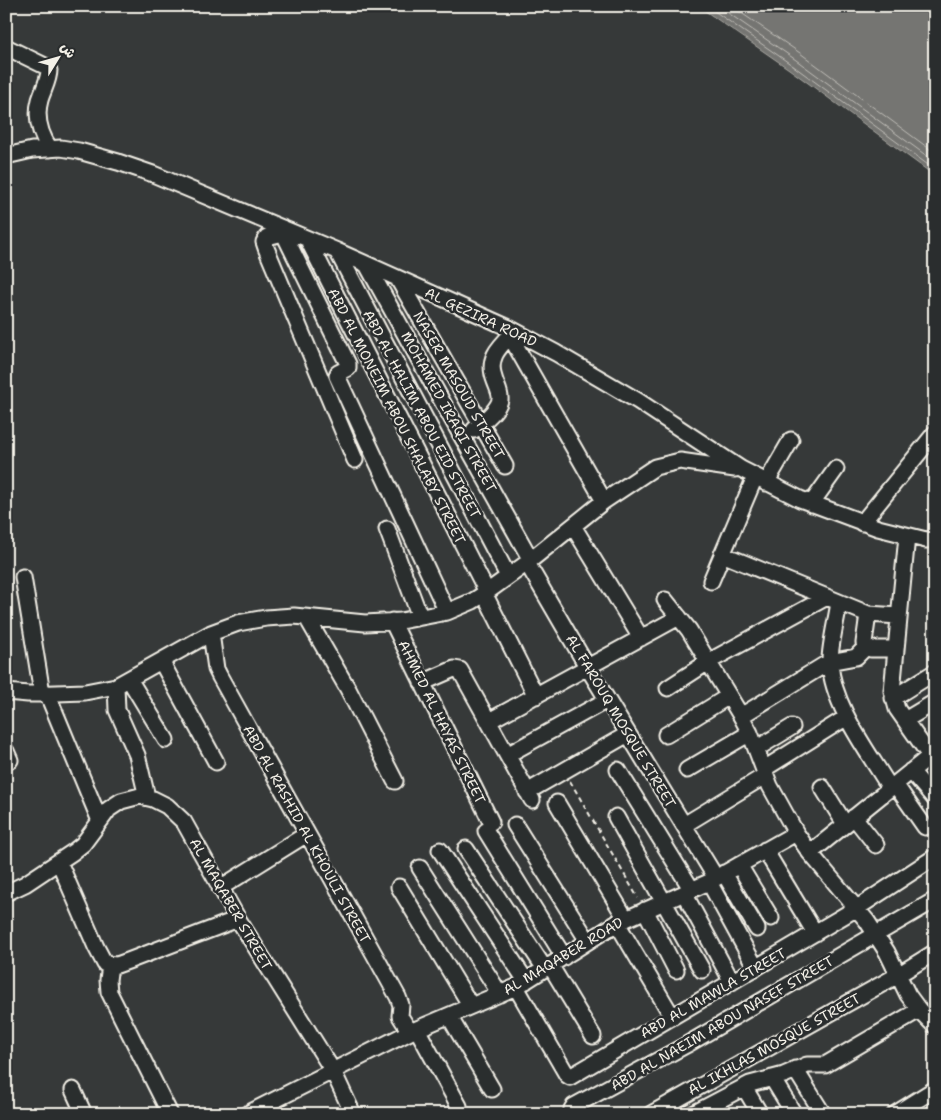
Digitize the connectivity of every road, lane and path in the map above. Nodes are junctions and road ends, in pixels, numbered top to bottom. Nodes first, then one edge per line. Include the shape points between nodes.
1 (6, 47) edge
2 (50, 149) junction
3 (10, 152) edge
4 (282, 231) junction
5 (308, 240) junction
6 (337, 251) junction
7 (367, 264) junction
8 (398, 279) junction
9 (512, 333) junction
10 (443, 403) junction
11 (424, 416) junction
12 (480, 423) junction
13 (935, 433) edge
14 (463, 440) junction
15 (792, 440) dead end
16 (356, 460) dead end
17 (505, 466) dead end
18 (836, 469) dead end
19 (754, 476) junction
20 (486, 481) junction
21 (466, 496) junction
22 (604, 501) junction
23 (811, 504) junction
24 (862, 523) junction
25 (573, 526) junction
26 (387, 530) dead end
27 (907, 536) junction
28 (932, 540) edge
29 (722, 554) junction
30 (529, 562) junction
31 (508, 576) junction
32 (22, 577) dead end
33 (711, 581) dead end
34 (485, 592) junction
35 (665, 600) dead end
36 (833, 600) junction
37 (447, 612) junction
38 (868, 614) junction
39 (899, 616) junction
40 (678, 617) junction
41 (307, 618) junction
42 (420, 618) junction
43 (392, 621) junction
44 (211, 633) junction
45 (641, 638) junction
46 (866, 647) junction
47 (896, 649) junction
48 (161, 661) junction
49 (708, 662) junction
50 (829, 662) junction
51 (588, 668) junction
52 (935, 672) edge
53 (123, 682) junction
54 (422, 683) junction
55 (668, 688) dead end
56 (6, 692) edge
57 (45, 693) junction
58 (536, 696) junction
59 (729, 696) junction
60 (893, 698) junction
61 (607, 700) junction
62 (935, 702) edge
63 (741, 716) junction
64 (847, 717) junction
65 (905, 720) junction
66 (489, 722) junction
67 (792, 726) dead end
68 (628, 734) junction
69 (750, 734) junction
70 (666, 735) dead end
71 (166, 740) dead end
72 (756, 749) junction
73 (932, 754) edge
74 (507, 755) junction
75 (216, 762) dead end
76 (618, 770) dead end
77 (688, 770) dead end
78 (564, 771) junction
79 (911, 771) junction
80 (765, 772) junction
81 (395, 781) dead end
82 (892, 786) junction
83 (822, 787) dead end
84 (147, 797) junction
85 (935, 799) edge
86 (557, 803) dead end
87 (616, 817) dead end
88 (100, 821) junction
89 (850, 821) junction
90 (684, 824) junction
91 (515, 825) dead end
92 (925, 828) dead end
93 (796, 833) junction
94 (307, 834) junction
95 (876, 845) dead end
96 (466, 849) dead end
97 (440, 850) dead end
98 (766, 850) junction
99 (810, 853) junction
100 (935, 857) edge
101 (59, 862) junction
102 (739, 865) junction
103 (420, 868) dead end
104 (716, 878) junction
105 (399, 887) dead end
106 (220, 888) junction
107 (8, 892) edge
108 (688, 892) junction
109 (935, 900) edge
110 (665, 902) junction
111 (857, 908) junction
112 (645, 910) junction
113 (771, 918) dead end
114 (238, 919) junction
115 (622, 921) junction
116 (757, 929) dead end
117 (815, 933) junction
118 (876, 934) junction
119 (588, 941) junction
120 (935, 952) edge
121 (564, 957) junction
122 (110, 965) junction
123 (548, 967) junction
124 (756, 968) junction
125 (676, 970) dead end
126 (702, 970) dead end
127 (898, 975) junction
128 (732, 982) junction
129 (521, 984) junction
130 (500, 994) junction
131 (471, 1006) junction
132 (919, 1010) junction
133 (449, 1016) junction
134 (672, 1016) junction
135 (934, 1025) edge
136 (414, 1031) junction
137 (593, 1036) dead end
138 (795, 1069) junction
139 (333, 1071) junction
140 (772, 1078) junction
141 (744, 1087) junction
142 (492, 1089) dead end
143 (935, 1089) edge
144 (73, 1090) dead end
145 (459, 1106) dead end
146 (84, 1114) edge
147 (170, 1114) edge
148 (247, 1114) edge
149 (353, 1114) edge
150 (575, 1114) edge
151 (651, 1114) edge
152 (693, 1114) edge
153 (760, 1114) edge
154 (794, 1114) edge
155 (823, 1114) edge
156 (895, 1114) edge

1 - 2 street via 49,70 38,118
2 - 3 street, AL GEZIRA ROAD
2 - 4 street, AL GEZIRA ROAD via 79,151 153,174
4 - 5 street, AL GEZIRA ROAD
4 - 16 street via 264,242
4 - 37 street via 348,365 337,376
5 - 6 street, AL GEZIRA ROAD
5 - 34 street, ABD AL MONEIM ABOU SHALABY STREET
6 - 7 street, AL GEZIRA ROAD
6 - 11 street, ABD AL HALIM ABOU EID STREET
7 - 8 street, AL GEZIRA ROAD
7 - 10 street, MOHAMED IRAQI STREET
8 - 9 street, AL GEZIRA ROAD
8 - 12 street, NASER MASOUD STREET
9 - 12 street via 494,356 490,367 500,399
9 - 19 street, AL GEZIRA ROAD via 556,353 638,401
9 - 22 street
10 - 11 street
10 - 14 street, MOHAMED IRAQI STREET
11 - 21 street, ABD AL HALIM ABOU EID STREET
12 - 14 street
12 - 17 street, NASER MASOUD STREET
13 - 24 street
14 - 20 street, MOHAMED IRAQI STREET
15 - 19 street
18 - 23 street
19 - 22 street via 687,462 667,463 644,473
19 - 23 street, AL GEZIRA ROAD
19 - 29 street
20 - 21 street
20 - 30 street, MOHAMED IRAQI STREET
21 - 31 street, ABD AL HALIM ABOU EID STREET
22 - 25 street
23 - 24 street, AL GEZIRA ROAD
24 - 27 street, AL GEZIRA ROAD
25 - 30 street
25 - 45 street
26 - 42 street
27 - 28 street, AL GEZIRA ROAD
27 - 39 street
29 - 33 street
29 - 36 street
30 - 31 street
30 - 51 street, AL FAROUQ MOSQUE STREET
31 - 34 street
32 - 57 street
34 - 37 street
34 - 58 street, ABD AL MONEIM ABOU SHALABY STREET
35 - 40 street
36 - 38 street
36 - 49 street
36 - 50 street
37 - 42 street
38 - 39 street
38 - 46 street
39 - 47 street
40 - 45 street
40 - 49 street
41 - 43 street via 365,623
41 - 44 street via 266,618 238,623
41 - 81 street
42 - 43 street
43 - 54 street, AHMED AL HAYAS STREET
44 - 48 street
44 - 94 street, ABD AL RASHID AL KHOULI STREET via 216,669
45 - 51 street
46 - 47 street
46 - 50 street via 856,657
47 - 60 street
48 - 53 street
48 - 75 street
49 - 55 street
49 - 59 street
50 - 63 street
50 - 64 street
51 - 58 street
51 - 61 street, AL FAROUQ MOSQUE STREET
52 - 60 street
53 - 57 street via 85,692
53 - 71 street
53 - 84 street via 117,710 137,755
54 - 66 street via 458,668
54 - 121 street, AHMED AL HAYAS STREET via 489,826
56 - 57 street
57 - 88 street
58 - 66 street
59 - 63 street
59 - 70 street
60 - 65 street
61 - 68 street, AL FAROUQ MOSQUE STREET
61 - 74 street
62 - 65 street
63 - 69 street
64 - 80 street
64 - 82 street
65 - 73 street
66 - 74 street
67 - 72 street
68 - 78 street
68 - 90 street, AL FAROUQ MOSQUE STREET
69 - 72 street
69 - 77 street
72 - 80 street
73 - 79 street
74 - 78 street via 529,796
76 - 108 street
78 - 112 path
79 - 82 street
79 - 85 street
80 - 90 street
80 - 93 street
82 - 89 street
82 - 92 street
83 - 89 street
84 - 88 street via 121,801
84 - 106 street, AL MAQABER STREET via 180,816
86 - 115 street
87 - 110 street
88 - 101 street via 83,844
89 - 95 street
89 - 99 street
90 - 104 street, AL FAROUQ MOSQUE STREET
91 - 119 street
93 - 98 street, AL MAQABER ROAD
93 - 99 street
94 - 106 street
94 - 136 street, ABD AL RASHID AL KHOULI STREET via 398,997 400,1016
96 - 123 street
97 - 129 street
98 - 102 street, AL MAQABER ROAD
98 - 117 street
99 - 111 street
100 - 111 street, ABD AL MAWLA STREET
101 - 107 street
101 - 122 street via 101,958
102 - 104 street, AL MAQABER ROAD
102 - 113 street
103 - 130 street
104 - 108 street, AL MAQABER ROAD
104 - 116 street
104 - 124 street
105 - 131 street
106 - 114 street, AL MAQABER STREET
108 - 110 street, AL MAQABER ROAD
108 - 128 street
109 - 118 street
110 - 112 street, AL MAQABER ROAD
110 - 126 street
111 - 117 street, ABD AL MAWLA STREET
111 - 118 street
112 - 115 street, AL MAQABER ROAD
112 - 125 street
114 - 122 street via 128,962
114 - 139 street, AL MAQABER STREET
115 - 119 street, AL MAQABER ROAD
115 - 134 street
117 - 124 street, ABD AL MAWLA STREET
118 - 127 street
118 - 150 street, ABD AL NAEIM ABOU NASEF STREET via 574,1106
119 - 121 street, AL MAQABER ROAD
120 - 127 street, AL IKHLAS MOSQUE STREET
121 - 123 street, AL MAQABER ROAD
122 - 147 street via 109,992
123 - 129 street, AL MAQABER ROAD
123 - 137 street
124 - 128 street, ABD AL MAWLA STREET
127 - 132 street
127 - 151 street, AL IKHLAS MOSQUE STREET
128 - 134 street, ABD AL MAWLA STREET
129 - 130 street, AL MAQABER ROAD
129 - 134 street, ABD AL MAWLA STREET via 568,1076
130 - 131 street, AL MAQABER ROAD
131 - 133 street, AL MAQABER ROAD
132 - 135 street
132 - 138 street via 825,1065
133 - 136 street, AL MAQABER ROAD
133 - 142 street
136 - 139 street, AL MAQABER ROAD
136 - 145 street, ABD AL RASHID AL KHOULI STREET
138 - 140 street
138 - 155 street
139 - 148 street, AL MAQABER ROAD
139 - 149 street, AL MAQABER STREET
140 - 141 street
140 - 154 street
141 - 152 street
141 - 153 street
143 - 156 street
144 - 146 street

